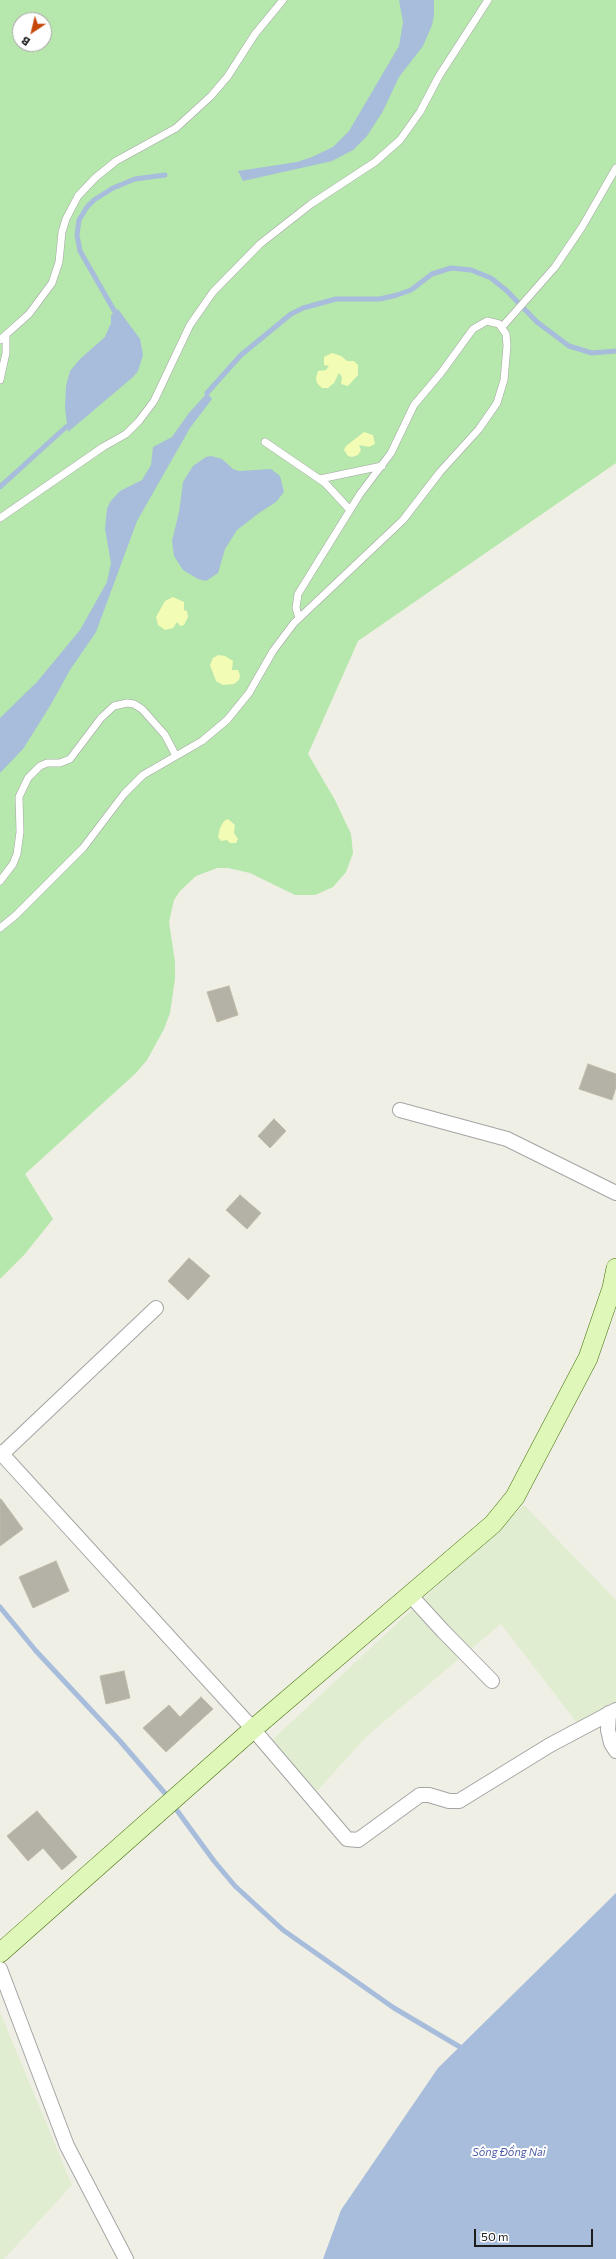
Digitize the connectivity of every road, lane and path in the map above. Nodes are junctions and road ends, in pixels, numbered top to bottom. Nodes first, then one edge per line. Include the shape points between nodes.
1 (283, 0) edge
2 (488, 0) edge
3 (616, 168) edge
4 (502, 327) junction
5 (3, 338) edge
6 (0, 380) edge
7 (265, 442) dead end
8 (382, 466) junction
9 (320, 479) junction
10 (350, 510) junction
11 (0, 518) edge
12 (299, 618) junction
13 (176, 756) junction
14 (0, 881) edge
15 (0, 928) edge
16 (400, 1110) dead end
17 (616, 1193) edge
18 (616, 1268) edge
19 (156, 1308) dead end
20 (1, 1453) edge
21 (411, 1596) junction
22 (492, 1681) dead end
23 (612, 1711) edge
24 (253, 1729) junction
25 (616, 1751) edge
26 (0, 1953) edge
27 (0, 1969) edge
28 (126, 2259) edge

1 - 5 lane via 211,96 176,128 116,161 78,196 62,232 59,262 52,284 40,302
2 - 11 lane via 439,76 417,117 400,140 375,162 311,204 260,244 213,292 190,325 154,401 139,422 126,434
3 - 4 lane via 582,227 555,267
4 - 8 lane via 494,321 487,321 472,328 409,413
4 - 12 lane via 506,334 507,346 505,374 499,398 488,418 440,472 403,520
5 - 6 lane via 6,353
7 - 9 lane
8 - 9 lane
8 - 10 lane
9 - 10 lane via 338,494
10 - 12 lane via 298,594 296,608
12 - 13 lane via 273,651 249,693 234,711 202,741
13 - 14 lane via 165,735 142,709 127,703 114,706 101,718 70,759 40,766 28,778 19,797 20,832 17,854 10,869
13 - 15 lane via 155,767 133,784 83,848
16 - 17 street via 507,1139
18 - 21 street via 612,1288 588,1358 510,1505 493,1524
19 - 20 street
20 - 24 street
21 - 22 street
21 - 24 street
23 - 24 street via 550,1745 459,1801 420,1795 358,1840 353,1841 347,1839
23 - 25 street via 608,1730
24 - 26 street
27 - 28 street via 67,2146

